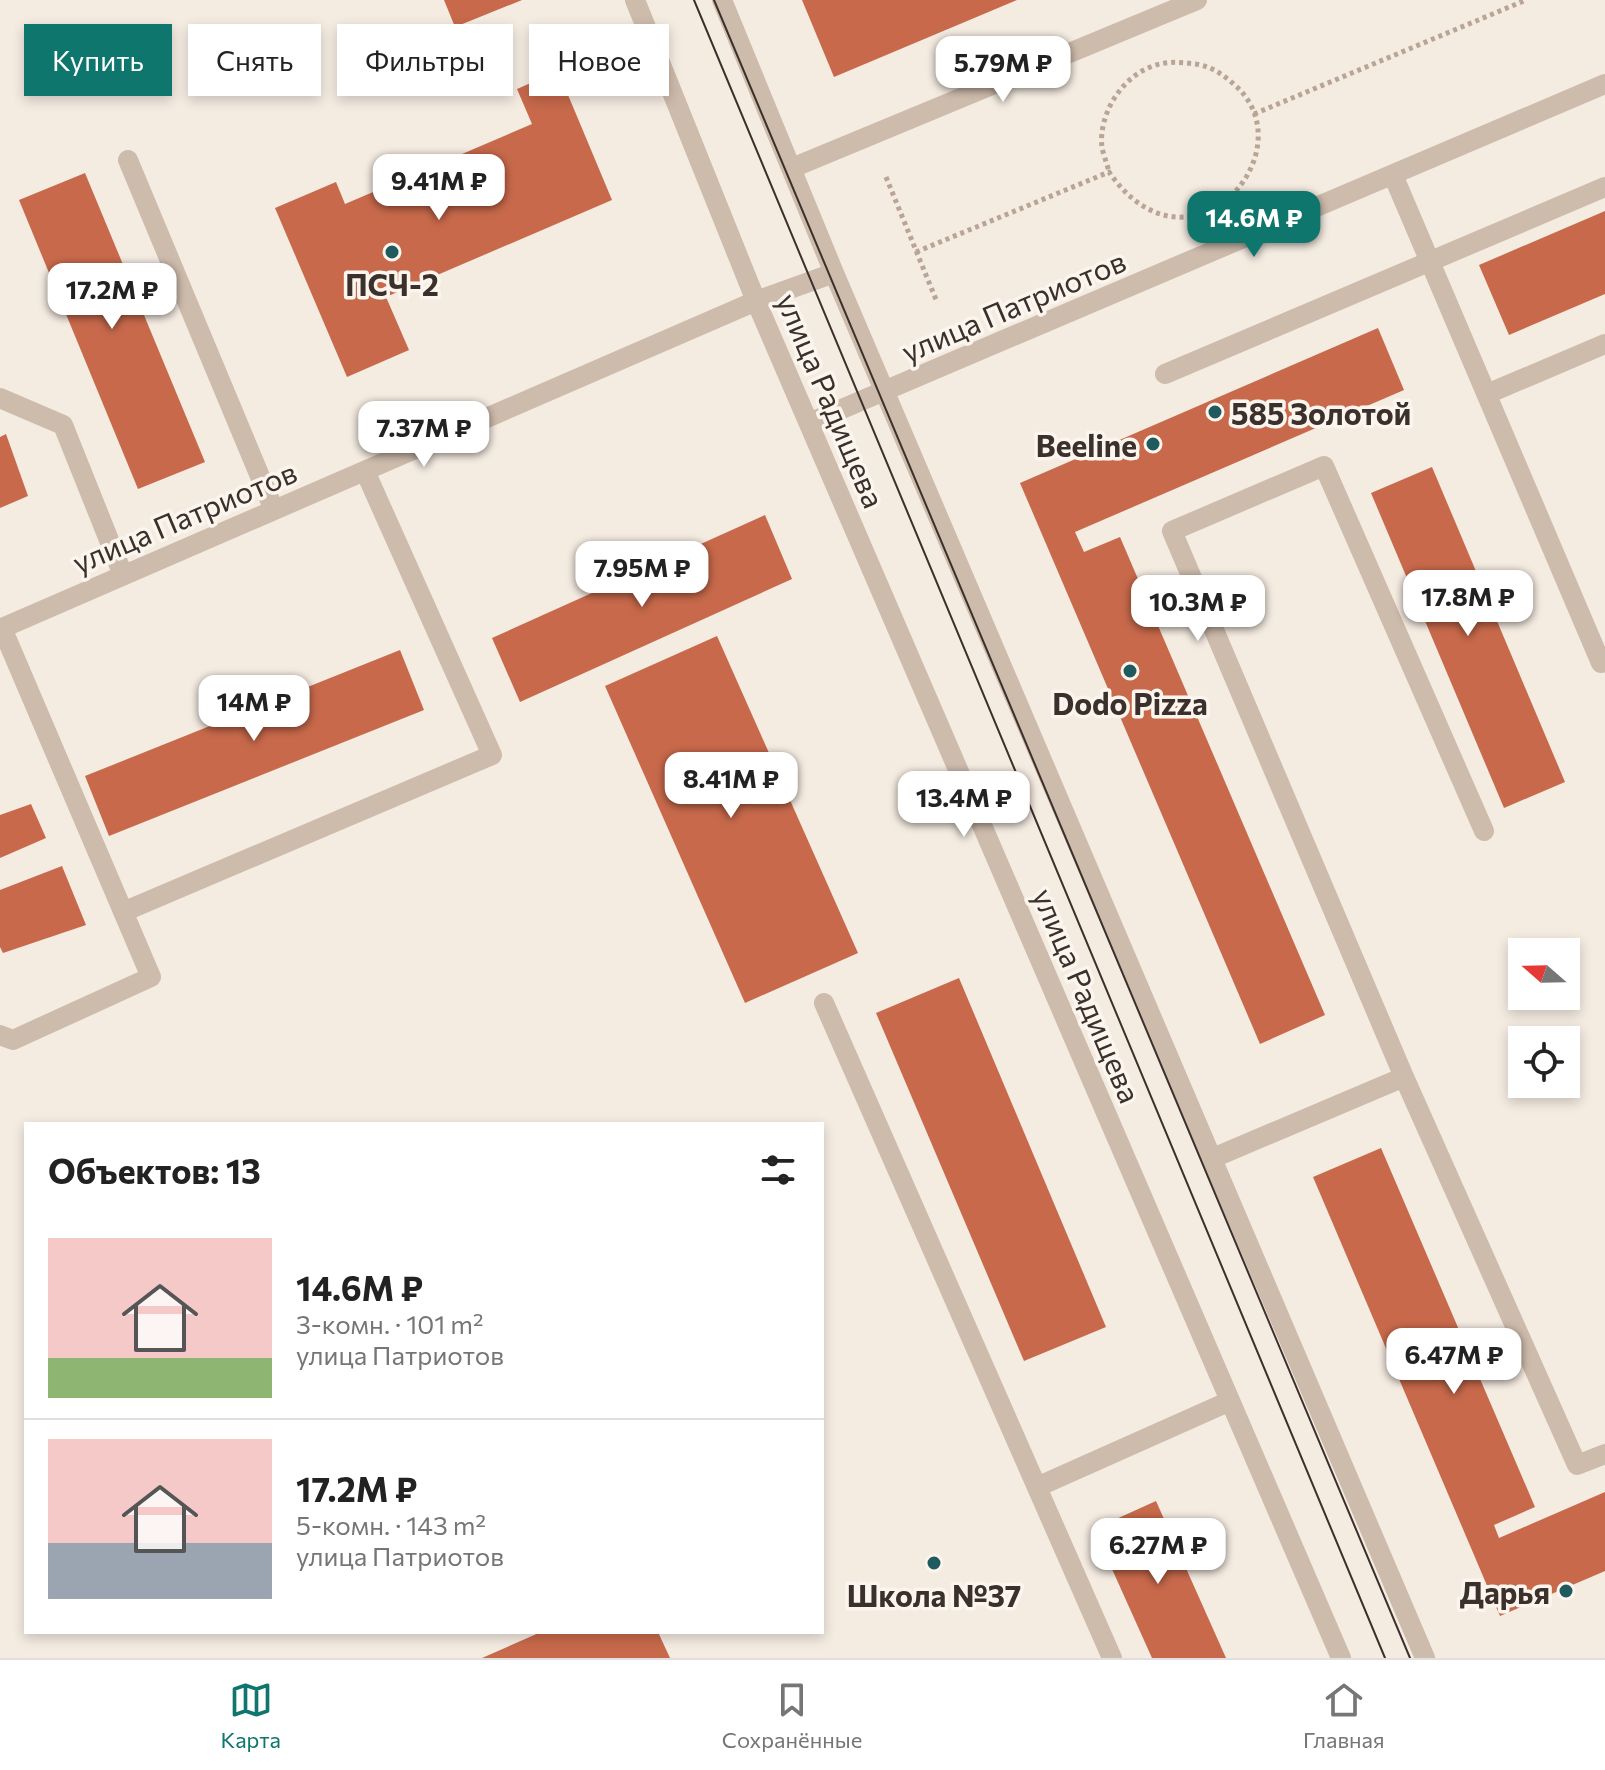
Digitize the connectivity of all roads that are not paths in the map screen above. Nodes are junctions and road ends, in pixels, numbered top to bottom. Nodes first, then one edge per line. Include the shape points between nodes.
1 (635, 0) edge
2 (722, 0) edge
3 (1197, 0) edge
4 (1605, 84) edge
5 (128, 160) dead end
6 (792, 168) junction
7 (1393, 175) junction
8 (1605, 187) edge
9 (1431, 263) junction
10 (834, 273) junction
11 (756, 301) junction
12 (1605, 344) edge
13 (1165, 374) dead end
14 (886, 392) junction
15 (1487, 394) junction
16 (0, 398) edge
17 (809, 423) junction
18 (365, 471) junction
19 (274, 510) junction
20 (123, 575) junction
21 (1, 628) edge
22 (1605, 662) edge
23 (1484, 831) dead end
24 (123, 912) junction
25 (824, 1003) dead end
26 (0, 1035) edge
27 (1404, 1077) junction
28 (1213, 1158) junction
29 (1230, 1401) junction
30 (1605, 1454) edge
31 (1037, 1487) junction
32 (1112, 1658) edge
33 (1341, 1658) edge
34 (1425, 1658) edge

1 - 11 street, улица Радищева
2 - 6 street, улица Радищева
3 - 6 street
4 - 7 street, улица Патриотов
5 - 19 street
6 - 10 street, улица Радищева
7 - 9 street
7 - 14 street, улица Патриотов
8 - 9 street
9 - 13 street
9 - 15 street
10 - 11 street, улица Патриотов
10 - 14 street, улица Радищева
11 - 17 street, улица Радищева
11 - 18 street, улица Патриотов
12 - 15 street
14 - 17 street, улица Патриотов
14 - 28 street, улица Радищева
15 - 22 street via 1601,663
16 - 20 street via 63,425
17 - 29 street, улица Радищева
18 - 19 street, улица Патриотов
18 - 24 street via 492,755
19 - 20 street, улица Патриотов
20 - 21 street, улица Патриотов
21 - 24 street
23 - 27 street via 1324,466 1172,531
24 - 26 street via 151,977 13,1040
25 - 31 street
27 - 28 street
27 - 30 street via 1577,1465
28 - 34 street, улица Радищева
29 - 31 street
29 - 33 street, улица Радищева
31 - 32 street

